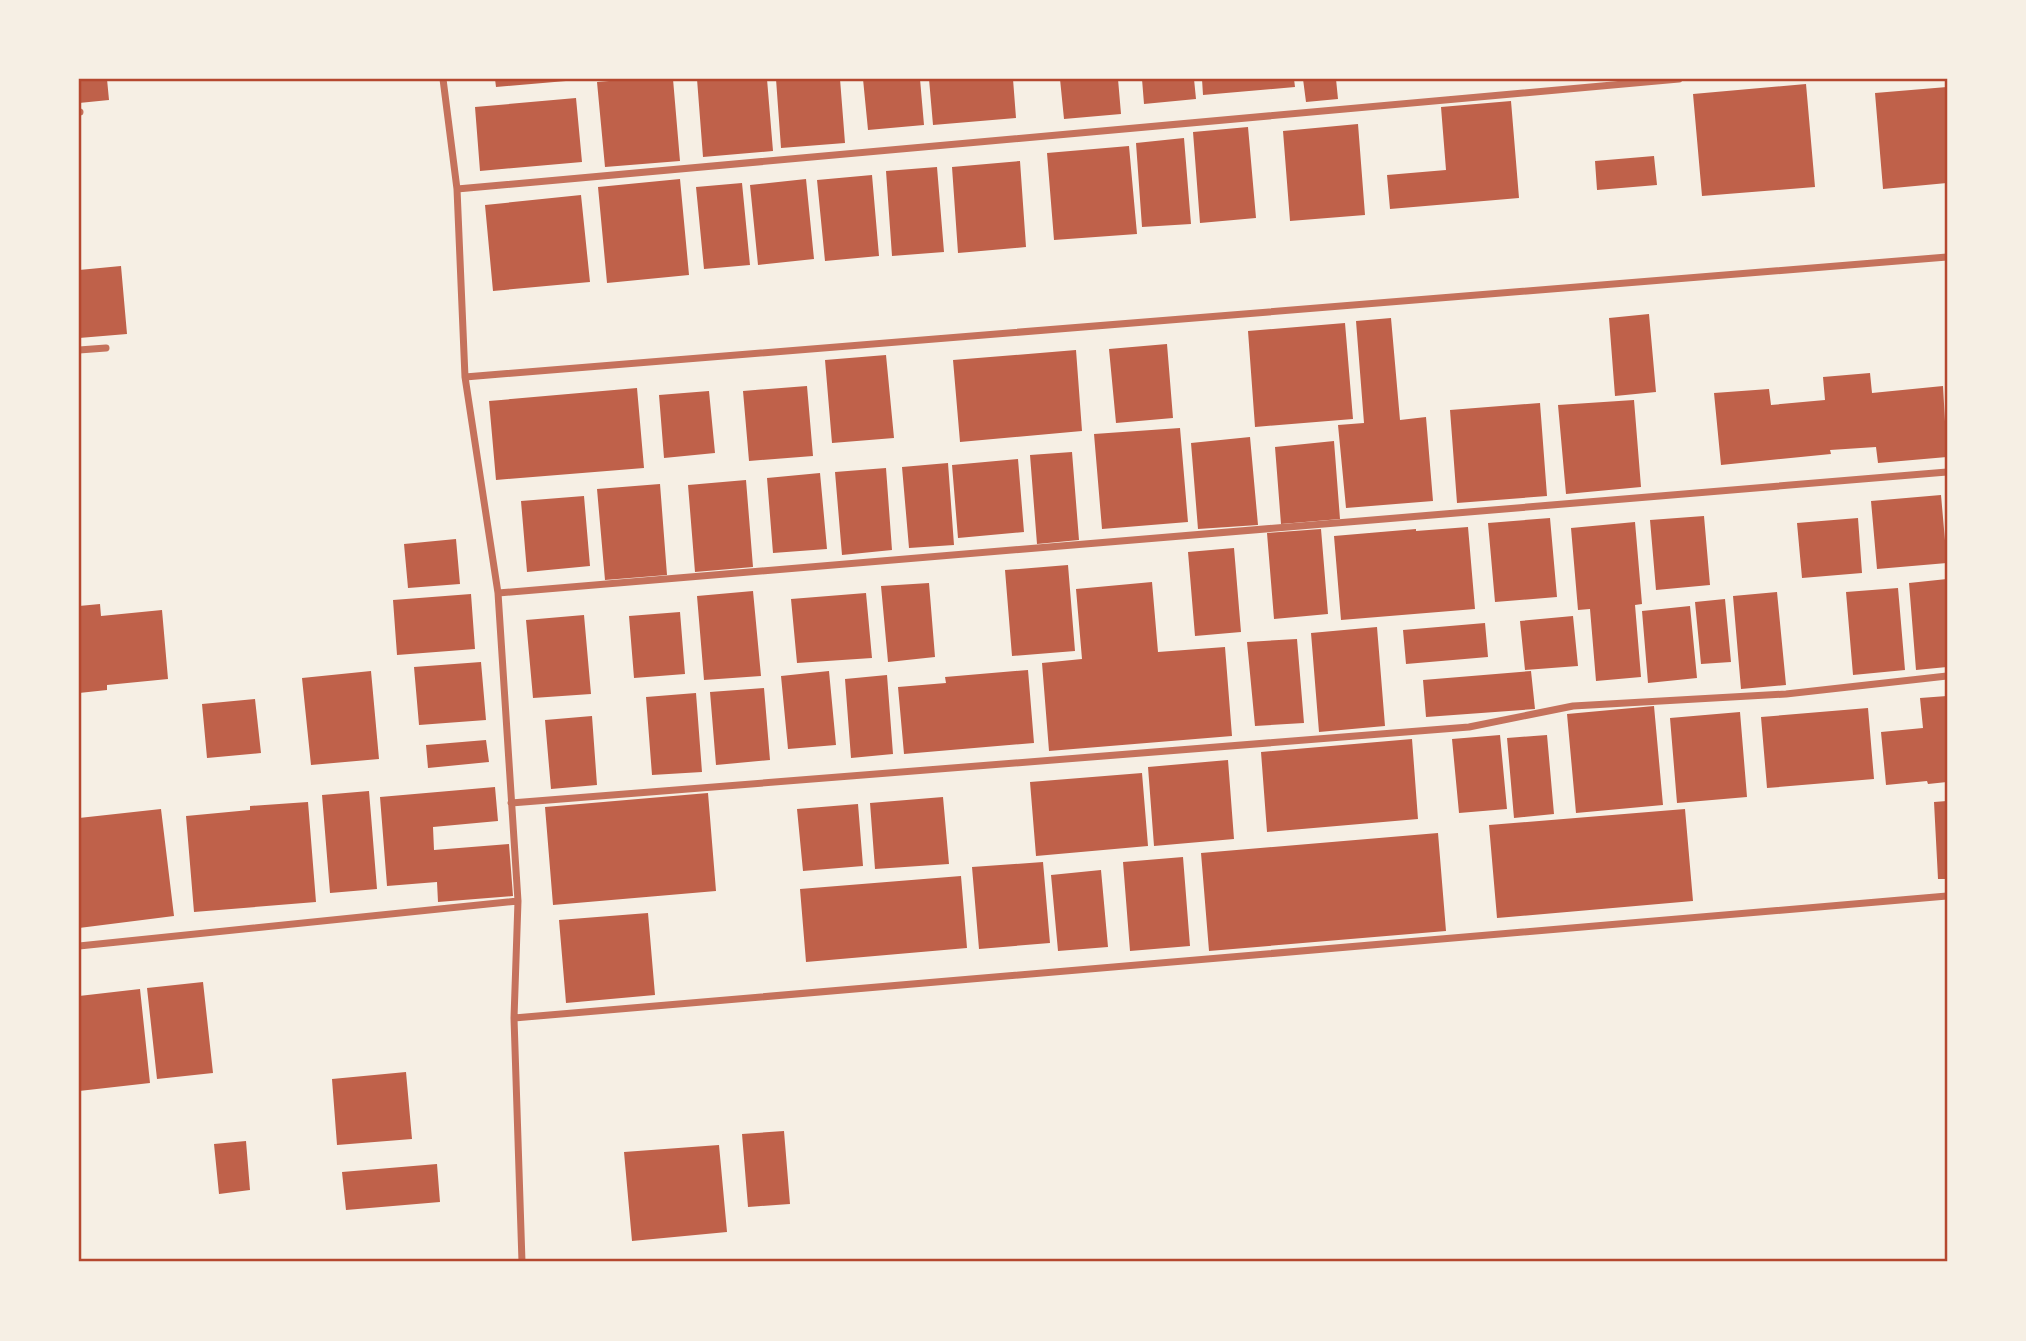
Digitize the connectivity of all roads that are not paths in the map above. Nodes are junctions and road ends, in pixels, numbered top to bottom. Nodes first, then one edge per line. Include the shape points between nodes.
1 (443, 79) edge
2 (1679, 79) edge
3 (457, 189) junction
4 (1947, 257) edge
5 (106, 348) dead end
6 (79, 350) edge
7 (466, 377) junction
8 (1947, 472) edge
9 (498, 593) junction
10 (1947, 676) edge
11 (511, 803) junction
12 (1947, 896) edge
13 (518, 901) junction
14 (79, 946) edge
15 (514, 1017) junction
16 (523, 1262) edge

1 - 3 street
2 - 3 street
3 - 7 street
4 - 7 street
5 - 6 street
7 - 9 street
8 - 9 street
9 - 11 street
10 - 11 street via 1786,694 1573,706 1469,727
11 - 13 street
12 - 15 street
13 - 14 street
13 - 15 street
15 - 16 street

